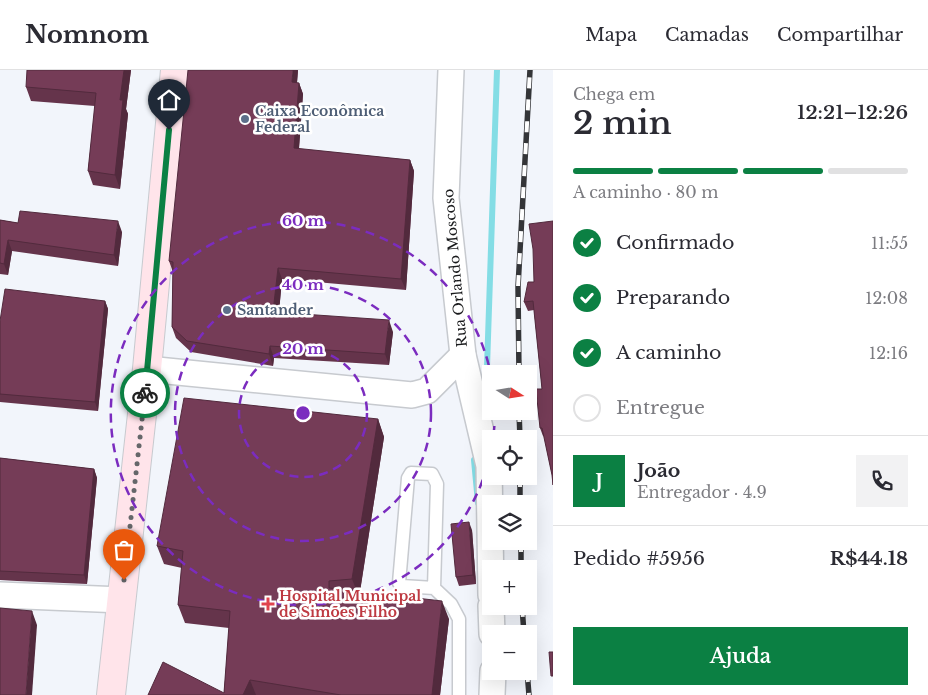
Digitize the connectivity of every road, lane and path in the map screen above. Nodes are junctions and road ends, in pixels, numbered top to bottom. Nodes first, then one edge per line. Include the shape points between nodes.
1 (175, 70) edge
2 (451, 70) edge
3 (463, 355) junction
4 (148, 369) junction
5 (490, 560) edge
6 (434, 588) junction
7 (0, 595) edge
8 (122, 600) junction
9 (493, 680) edge
10 (111, 695) edge
11 (459, 695) edge
12 (492, 695) edge

1 - 4 main road
2 - 3 street, Rua Orlando Moscoso via 446,198
3 - 4 street, Rua Orlando Moscoso via 427,390 412,395
3 - 5 street via 489,466
4 - 8 main road
6 - 6 lane via 437,484 432,474 411,473 399,584
6 - 11 lane via 451,604 459,619
7 - 8 street
8 - 10 main road
9 - 12 street

